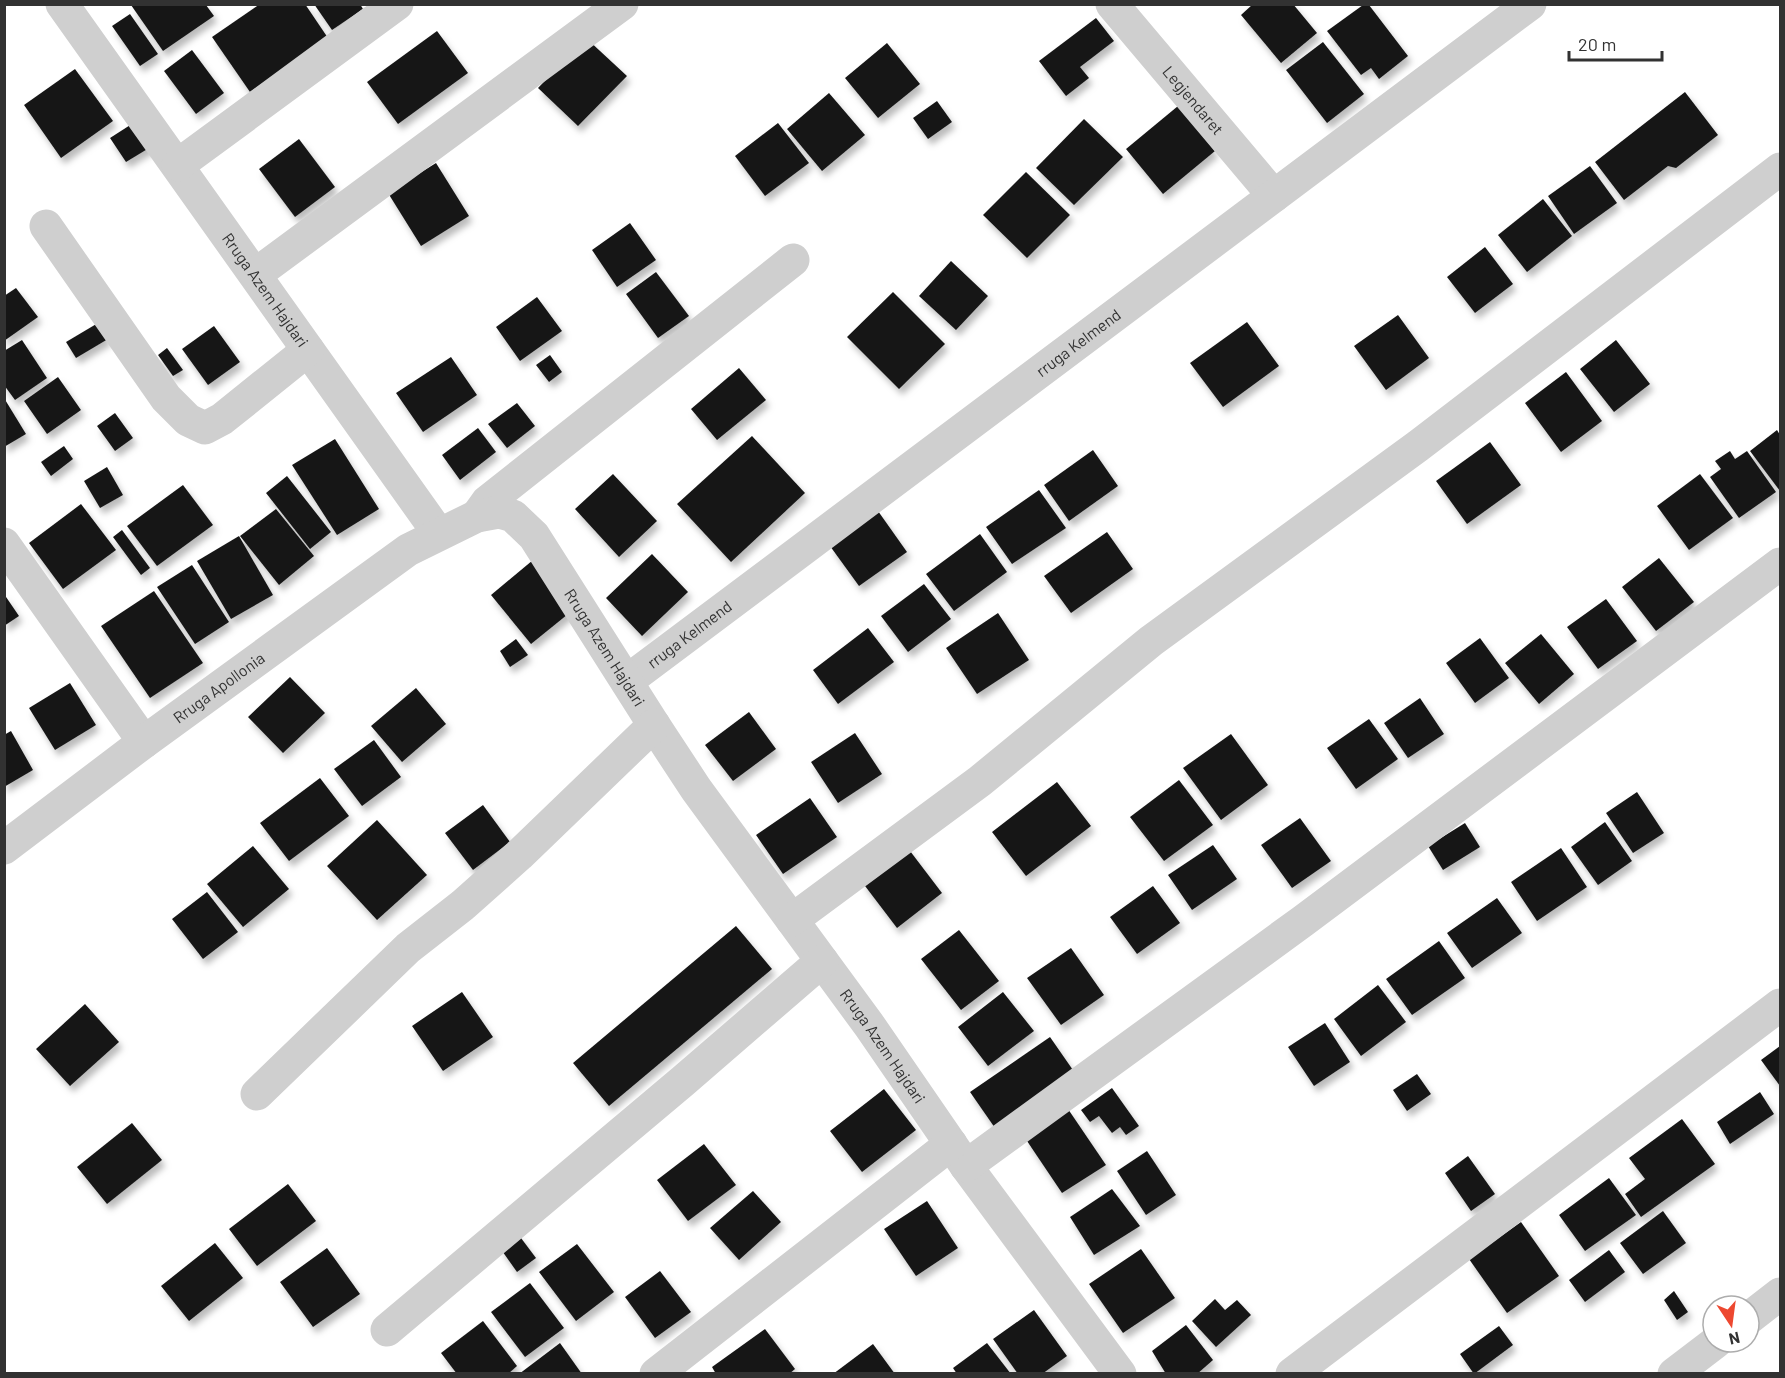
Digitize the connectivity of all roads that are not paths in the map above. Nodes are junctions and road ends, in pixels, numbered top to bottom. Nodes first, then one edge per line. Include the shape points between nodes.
1 (62, 4) edge
2 (397, 4) edge
3 (622, 4) edge
4 (1112, 4) edge
5 (1512, 10) edge
6 (178, 165) junction
7 (1780, 169) edge
8 (1274, 196) junction
9 (46, 226) dead end
10 (793, 260) dead end
11 (256, 274) junction
12 (308, 350) junction
13 (477, 516) junction
14 (439, 534) junction
15 (4, 544) edge
16 (1780, 564) edge
17 (627, 681) junction
18 (654, 725) junction
19 (144, 742) junction
20 (4, 848) edge
21 (792, 920) junction
22 (822, 961) junction
23 (1780, 1005) edge
24 (257, 1094) dead end
25 (958, 1155) junction
26 (1780, 1294) edge
27 (1761, 1309) edge
28 (387, 1330) dead end
29 (1701, 1353) edge
30 (1108, 1369) edge
31 (656, 1374) edge
32 (1292, 1374) edge
33 (1674, 1374) edge

1 - 6 street, Rruga Azem Hajdari
2 - 6 street
3 - 11 street
4 - 8 street, Legjendaret
5 - 8 street, rruga Kelmend
6 - 11 street, Rruga Azem Hajdari
7 - 21 street via 1418,446 1151,640 980,782
8 - 17 street, rruga Kelmend
9 - 12 street via 166,398 188,420 205,428 222,419
10 - 13 street via 487,502
11 - 12 street, Rruga Azem Hajdari
12 - 14 street, Rruga Azem Hajdari
13 - 14 street, Rruga Azem Hajdari
13 - 17 street, Rruga Azem Hajdari via 499,512 513,516 526,527
14 - 19 street, Rruga Apollonia via 408,550
15 - 19 street
16 - 25 street via 1303,921
17 - 18 street, Rruga Azem Hajdari
18 - 21 street, Rruga Azem Hajdari
18 - 24 street via 519,855 408,948
19 - 20 street, Rruga Apollonia
21 - 22 street, Rruga Azem Hajdari
22 - 25 street, Rruga Azem Hajdari
22 - 28 street
23 - 32 street
25 - 30 street, Rruga Azem Hajdari
25 - 31 street
26 - 27 street
29 - 33 street

